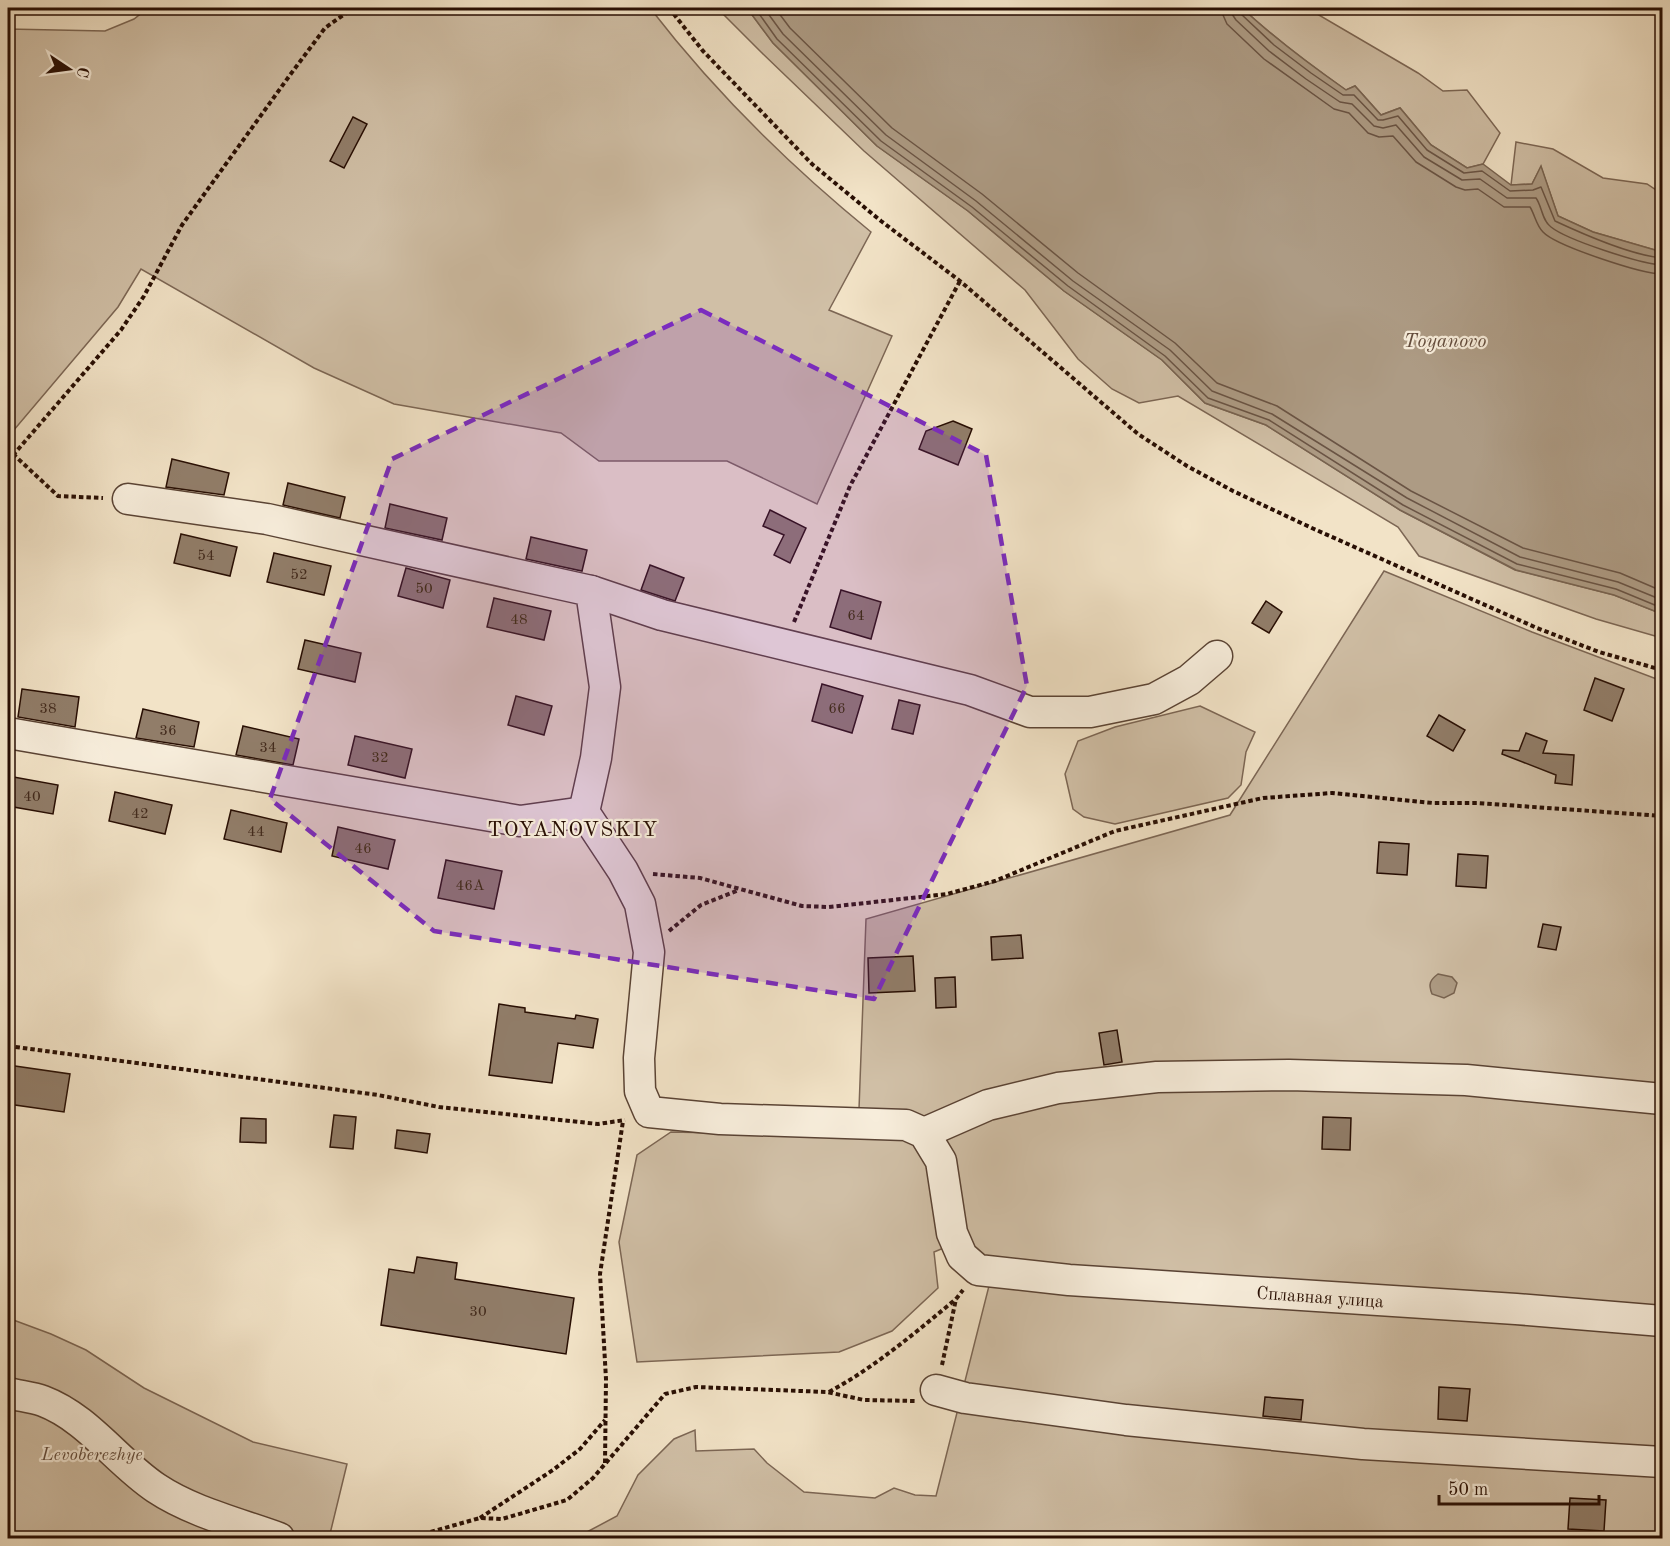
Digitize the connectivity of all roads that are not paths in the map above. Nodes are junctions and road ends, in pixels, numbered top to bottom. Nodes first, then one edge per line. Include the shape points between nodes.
1 (128, 499) road end
2 (591, 591) junction
3 (1217, 656) dead end
4 (8, 733) edge
5 (584, 812) junction
6 (1662, 1099) edge
7 (924, 1133) junction
8 (1662, 1321) edge
9 (936, 1390) road end
10 (8, 1393) edge
11 (1662, 1462) edge
12 (279, 1539) edge

1 - 2 street via 267,519
2 - 3 street via 662,615 970,690 1030,712 1090,712 1154,699 1190,680
2 - 5 street via 605,687
4 - 5 street via 520,821
5 - 7 street via 640,904 649,952 636,1116 906,1125
6 - 7 street via 1466,1080 1289,1075 1157,1077 1046,1091 988,1105
7 - 8 street, Сплавная улица via 941,1161 952,1233 962,1256 978,1270 1069,1280
9 - 11 street via 965,1398 1126,1420 1363,1444
10 - 12 street via 44,1401 75,1419 133,1472 158,1489

